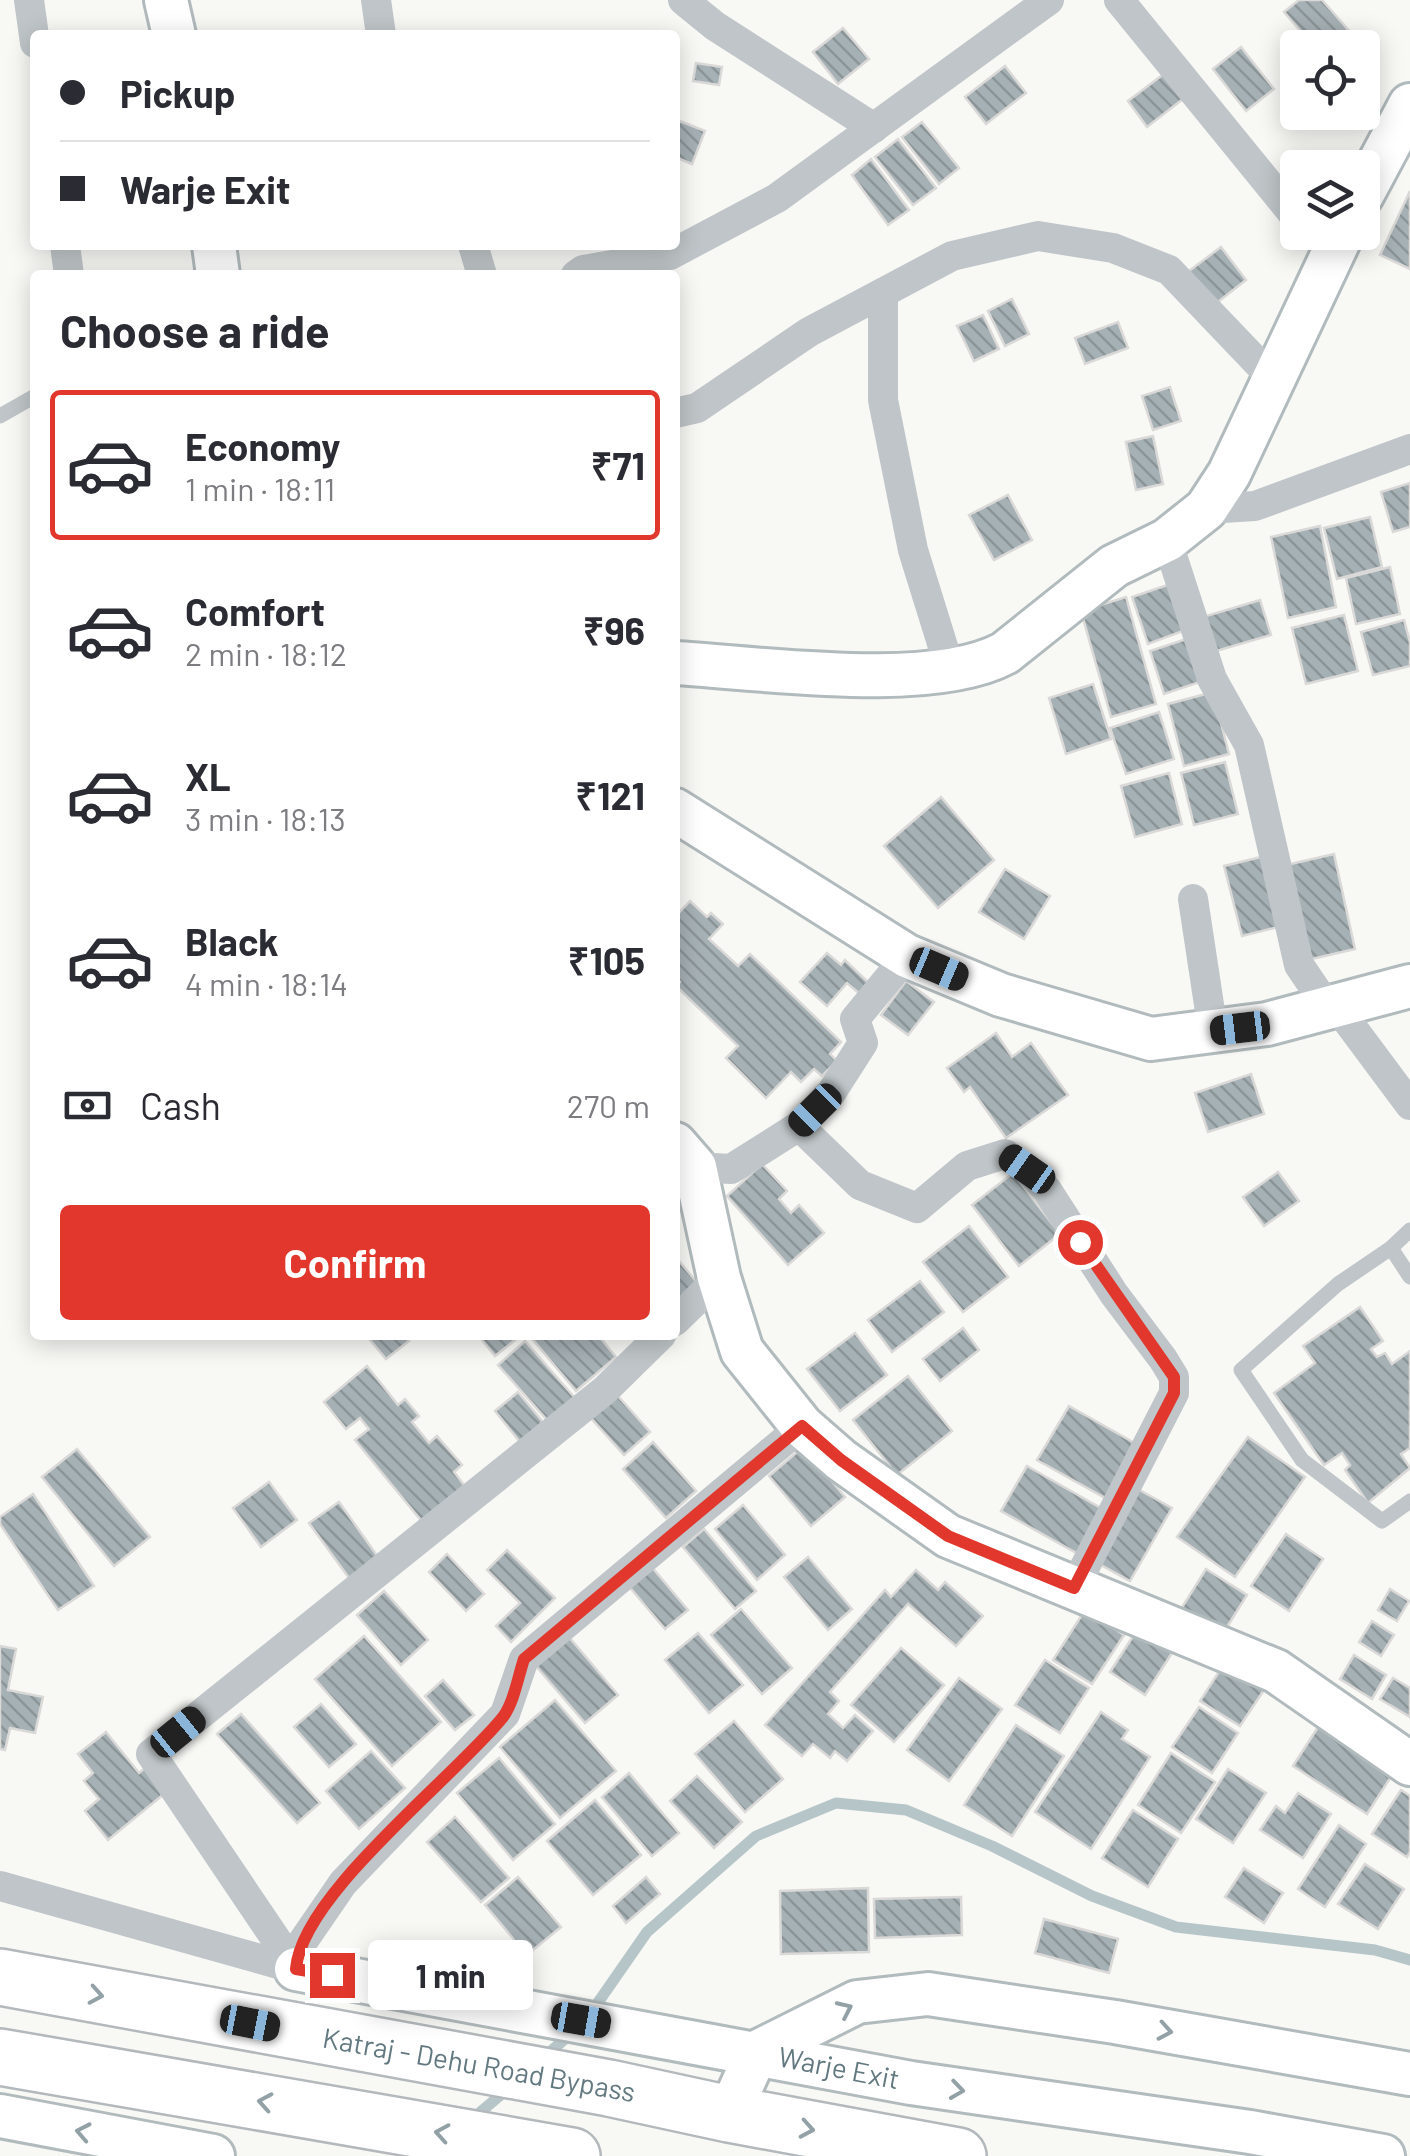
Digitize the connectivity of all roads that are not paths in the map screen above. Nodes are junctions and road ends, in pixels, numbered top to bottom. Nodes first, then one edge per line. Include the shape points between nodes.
1 (29, 0) edge
2 (166, 0) edge
3 (376, 0) edge
4 (683, 0) edge
5 (1049, 0) edge
6 (1119, 0) edge
7 (33, 30) edge
8 (173, 30) edge
9 (380, 30) edge
10 (1410, 106) edge
11 (874, 128) junction
12 (1380, 162) edge
13 (1280, 198) edge
14 (679, 250) edge
15 (680, 250) edge
16 (1322, 250) edge
17 (582, 270) edge
18 (883, 294) junction
19 (1272, 379) junction
20 (30, 399) edge
21 (680, 412) edge
22 (0, 416) edge
23 (1410, 449) edge
24 (1206, 509) junction
25 (1167, 540) junction
26 (680, 663) edge
27 (950, 668) junction
28 (680, 813) edge
29 (1193, 899) dead end
30 (908, 956) junction
31 (1410, 986) edge
32 (1337, 1007) junction
33 (1212, 1031) junction
34 (1410, 1105) edge
35 (799, 1126) junction
36 (685, 1156) edge
37 (1410, 1230) edge
38 (1392, 1248) junction
39 (719, 1278) junction
40 (1410, 1278) edge
41 (680, 1316) edge
42 (656, 1340) edge
43 (802, 1426) junction
44 (1410, 1502) edge
45 (1074, 1588) junction
46 (1410, 1764) edge
47 (0, 1886) edge
48 (296, 1969) junction
49 (0, 1978) edge
50 (322, 2036) junction
51 (757, 2052) junction
52 (0, 2057) edge
53 (1410, 2074) edge
54 (729, 2114) junction
55 (0, 2116) edge
56 (213, 2156) edge
57 (572, 2156) edge
58 (958, 2156) edge
59 (1383, 2156) edge

1 - 7 street
2 - 8 street
3 - 9 street
4 - 11 street
5 - 11 street
6 - 13 street
10 - 12 street
11 - 15 street via 777,198
14 - 17 street
16 - 19 street
18 - 19 street via 952,256 1038,236 1114,248 1169,270
18 - 21 street via 810,332 697,408
18 - 27 street via 883,400 913,550
19 - 24 street
20 - 22 lane
23 - 24 street via 1255,506
24 - 25 street
25 - 27 street via 1114,566 1005,653 988,663
25 - 32 street via 1212,678 1249,745 1300,965 1318,993
26 - 27 street via 902,676
28 - 30 street
29 - 33 street
30 - 33 street via 1001,996 1151,1039
30 - 35 street via 855,1020 863,1042 831,1094
31 - 32 street
32 - 33 street
32 - 34 street
35 - 36 street via 731,1168
35 - 45 street via 860,1185 917,1208 967,1166 1005,1154 1046,1190 1164,1359 1174,1393
36 - 39 street
37 - 38 lane
38 - 40 lane
38 - 44 lane via 1338,1284 1241,1370 1302,1460 1382,1521
39 - 41 street
39 - 43 street via 742,1350
42 - 48 street via 605,1390 151,1754
43 - 45 street via 948,1536
43 - 48 street via 524,1659 505,1714 344,1883 298,1950
45 - 46 street via 1276,1671
47 - 48 street
48 - 50 street
48 - 51 street, Warje Exit
49 -> 50 highway, Katraj - Dehu Road Bypass
50 - 54 highway, Katraj - Dehu Road Bypass
51 -> 53 street via 858,2002 928,1994
51 - 54 street
51 -> 59 street, Warje Exit via 911,2083
57 -> 52 highway
54 -> 58 highway, Katraj - Dehu Road Bypass
56 -> 55 street

